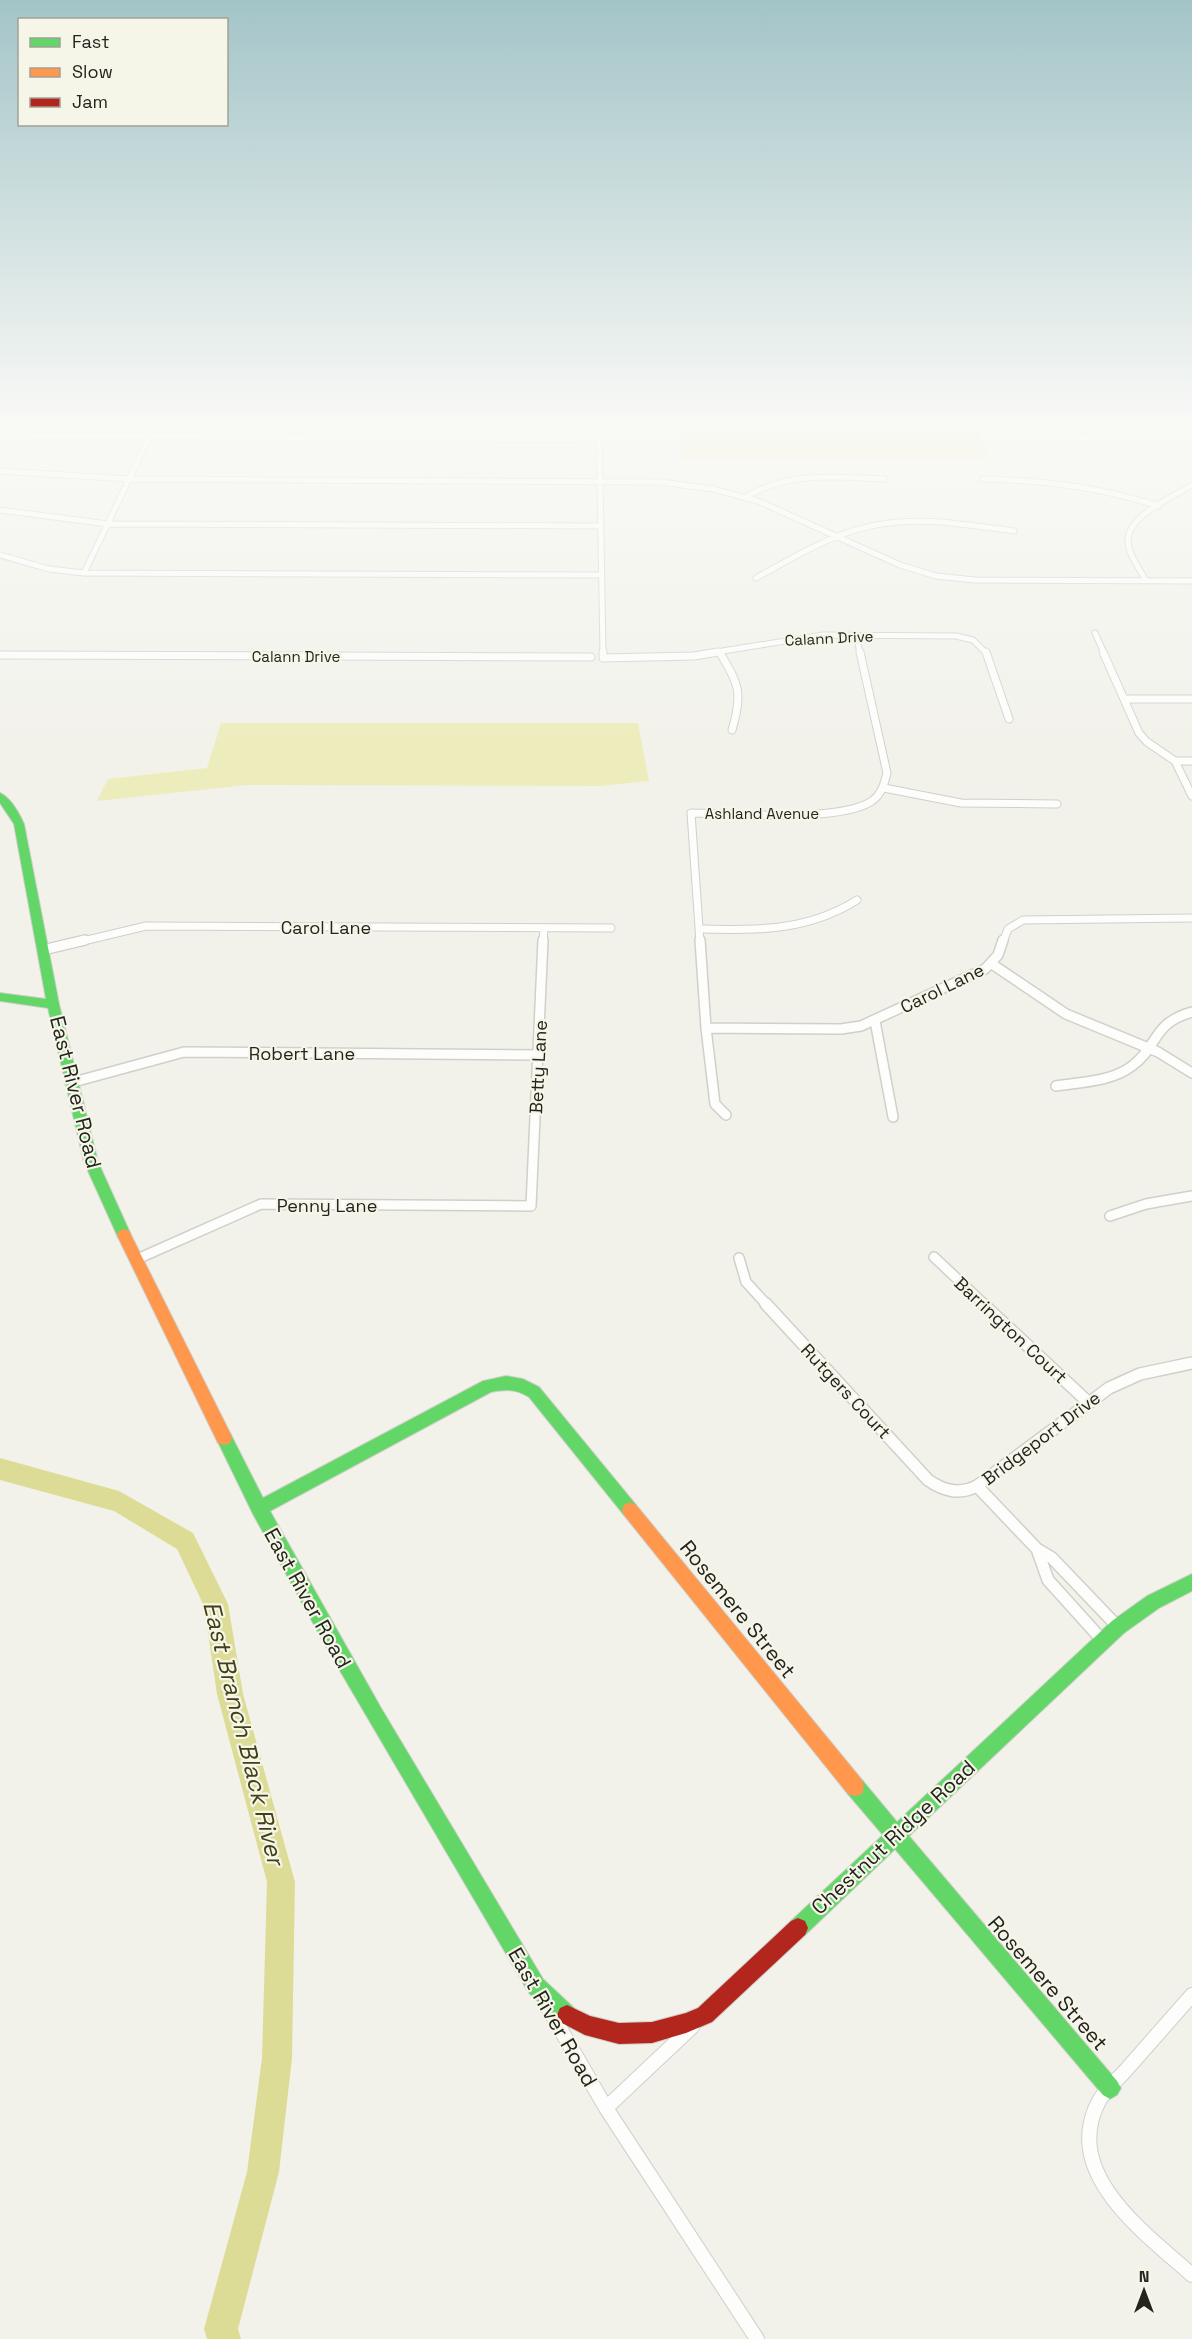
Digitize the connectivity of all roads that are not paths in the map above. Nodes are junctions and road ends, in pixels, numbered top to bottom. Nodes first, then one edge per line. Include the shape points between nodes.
1 (104, 532) edge
2 (601, 532) edge
3 (828, 532) edge
4 (852, 532) edge
5 (1129, 532) edge
6 (839, 537) junction
7 (0, 555) edge
8 (84, 573) junction
9 (602, 575) junction
10 (756, 578) dead end
11 (1146, 580) junction
12 (1192, 581) edge
13 (1095, 633) dead end
14 (856, 635) junction
15 (720, 653) junction
16 (0, 655) edge
17 (591, 657) dead end
18 (1124, 699) junction
19 (1192, 699) edge
20 (1009, 719) dead end
21 (732, 730) dead end
22 (1175, 762) junction
23 (1192, 762) edge
24 (884, 788) junction
25 (1192, 795) edge
26 (0, 796) edge
27 (1058, 804) dead end
28 (857, 900) dead end
29 (1192, 918) edge
30 (544, 928) junction
31 (610, 928) dead end
32 (699, 929) junction
33 (43, 950) junction
34 (992, 964) junction
35 (0, 997) edge
36 (53, 1004) junction
37 (1192, 1012) edge
38 (875, 1021) junction
39 (706, 1028) junction
40 (1147, 1049) junction
41 (538, 1054) junction
42 (1192, 1073) edge
43 (70, 1083) junction
44 (1056, 1086) dead end
45 (726, 1115) dead end
46 (893, 1117) dead end
47 (1192, 1196) edge
48 (531, 1206) joint
49 (1110, 1216) dead end
50 (934, 1257) dead end
51 (739, 1258) dead end
52 (135, 1260) junction
53 (1192, 1363) edge
54 (1089, 1403) junction
55 (977, 1486) junction
56 (259, 1509) junction
57 (1037, 1549) junction
58 (1192, 1582) edge
59 (1118, 1627) junction
60 (1103, 1641) junction
61 (894, 1836) junction
62 (536, 1986) junction
63 (1192, 1995) edge
64 (705, 2015) junction
65 (1110, 2088) junction
66 (606, 2108) junction
67 (1192, 2275) edge
68 (757, 2339) edge

1 - 8 street
2 - 9 street
3 - 6 street
4 - 6 street
5 - 11 street via 1131,550
6 - 10 street
6 - 11 street via 900,565 946,577
7 - 8 street via 49,569
8 - 9 street
9 - 15 street, Calann Drive via 603,657
11 - 12 street
13 - 18 street
14 - 15 street, Calann Drive via 802,637
14 - 20 street, Calann Drive via 948,635 973,640 985,650
14 - 24 street via 887,773
15 - 21 street via 741,693
16 - 17 street, Calann Drive
18 - 19 street
18 - 22 street via 1142,738
22 - 23 street
22 - 25 street
24 - 27 street via 961,803
24 - 32 street, Ashland Avenue via 867,803 839,812 691,813
26 - 33 street, East River Road via 19,824
28 - 32 street via 834,915 798,927
29 - 34 street, Carol Lane via 1023,920 1005,932 999,955
30 - 31 street, Carol Lane
30 - 33 street, Carol Lane via 146,926
30 - 41 street, Betty Lane
32 - 39 street, Ashland Avenue
33 - 36 street, East River Road
34 - 38 street, Carol Lane
34 - 40 street via 1062,1012
35 - 36 street
36 - 43 street, East River Road
37 - 40 street via 1160,1027
38 - 39 street, Carol Lane via 841,1029
38 - 46 street
39 - 45 street, Ashland Avenue via 715,1104
40 - 42 street
40 - 44 street via 1134,1065 1116,1075
41 - 43 street, Robert Lane via 184,1052
41 - 48 street, Betty Lane
43 - 52 street, East River Road via 91,1162
47 - 49 street via 1146,1204
48 - 52 street, Penny Lane via 261,1204
50 - 54 street, Barrington Court
51 - 55 street, Rutgers Court via 746,1282 928,1480 958,1492
52 - 56 street, East River Road
53 - 54 street, Bridgeport Drive via 1124,1380
54 - 55 street, Bridgeport Drive
55 - 57 street, Bridgeport Drive
56 - 61 street, Rosemere Street via 488,1386 505,1382 525,1386 538,1396
56 - 62 street, East River Road via 358,1689
57 - 59 street, Bridgeport Drive via 1052,1558
57 - 60 street via 1048,1580
58 - 59 street, Chestnut Ridge Road via 1153,1602
59 - 60 street, Chestnut Ridge Road
60 - 61 street, Chestnut Ridge Road
61 - 64 street, Chestnut Ridge Road
61 - 65 street, Rosemere Street
62 - 64 street via 566,2014 617,2036 645,2036 675,2029
62 - 66 street, East River Road
63 - 65 street
64 - 66 street, Chestnut Ridge Road
65 - 67 street via 1092,2115 1089,2132 1094,2169 1115,2204
66 - 68 street, East River Road

